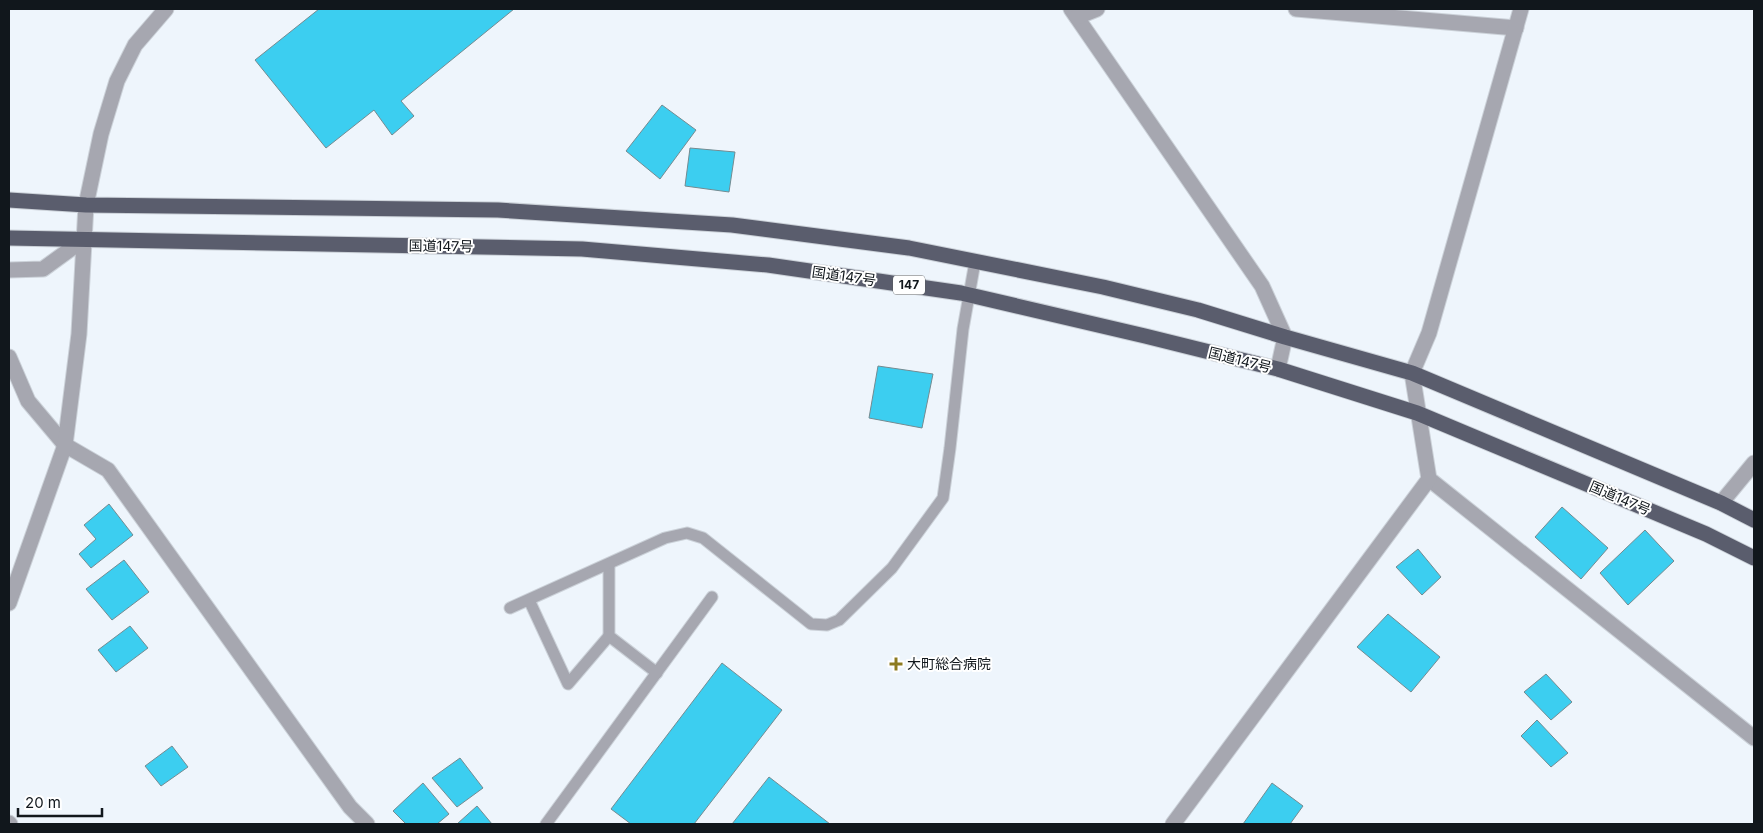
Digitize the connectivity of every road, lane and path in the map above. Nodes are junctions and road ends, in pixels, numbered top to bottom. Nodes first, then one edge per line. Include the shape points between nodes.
1 (166, 9) edge
2 (1097, 9) edge
3 (1296, 9) edge
4 (1521, 9) edge
5 (1074, 13) edge
6 (1516, 28) junction
7 (9, 200) edge
8 (86, 205) junction
9 (9, 238) edge
10 (83, 240) junction
11 (976, 262) junction
12 (9, 270) edge
13 (968, 295) junction
14 (1284, 337) junction
15 (9, 357) edge
16 (1278, 369) junction
17 (1412, 373) junction
18 (1417, 413) junction
19 (65, 445) junction
20 (1754, 463) edge
21 (1429, 480) junction
22 (1721, 503) junction
23 (1754, 520) edge
24 (1754, 558) edge
25 (610, 564) junction
26 (712, 597) dead end
27 (529, 600) junction
28 (9, 603) edge
29 (510, 608) dead end
30 (609, 636) junction
31 (657, 672) junction
32 (1754, 738) edge
33 (367, 824) edge
34 (546, 824) edge
35 (1174, 824) edge

1 - 8 street via 135,44 117,81 100,134
2 - 5 street
3 - 6 street
4 - 6 street
5 - 14 street via 1262,286
6 - 17 street via 1430,333
7 - 8 highway
8 - 10 street
8 - 11 highway via 498,210 645,219 732,225 909,248
9 - 10 highway, 国道147号 / 147
10 - 12 street via 43,270
10 - 13 highway, 国道147号 / 147 via 582,249 768,265
10 - 19 street via 79,334
11 - 13 lane
11 - 14 highway via 1198,310
13 - 16 highway, 国道147号 / 147
13 - 25 lane via 943,498 892,568 839,620 826,626 811,624 702,538 687,533 666,538
14 - 16 street
14 - 17 highway
15 - 19 street via 28,401
16 - 18 highway, 国道147号 / 147
17 - 18 street
17 - 22 highway
18 - 21 street
18 - 24 highway, 国道147号 / 147 via 1706,534
19 - 28 street
19 - 33 street via 108,470 350,807
20 - 22 street
21 - 32 street
21 - 35 street
22 - 23 highway
25 - 27 lane
25 - 30 lane
26 - 31 lane
27 - 29 lane
27 - 30 lane via 568,684
30 - 31 lane
31 - 34 lane

